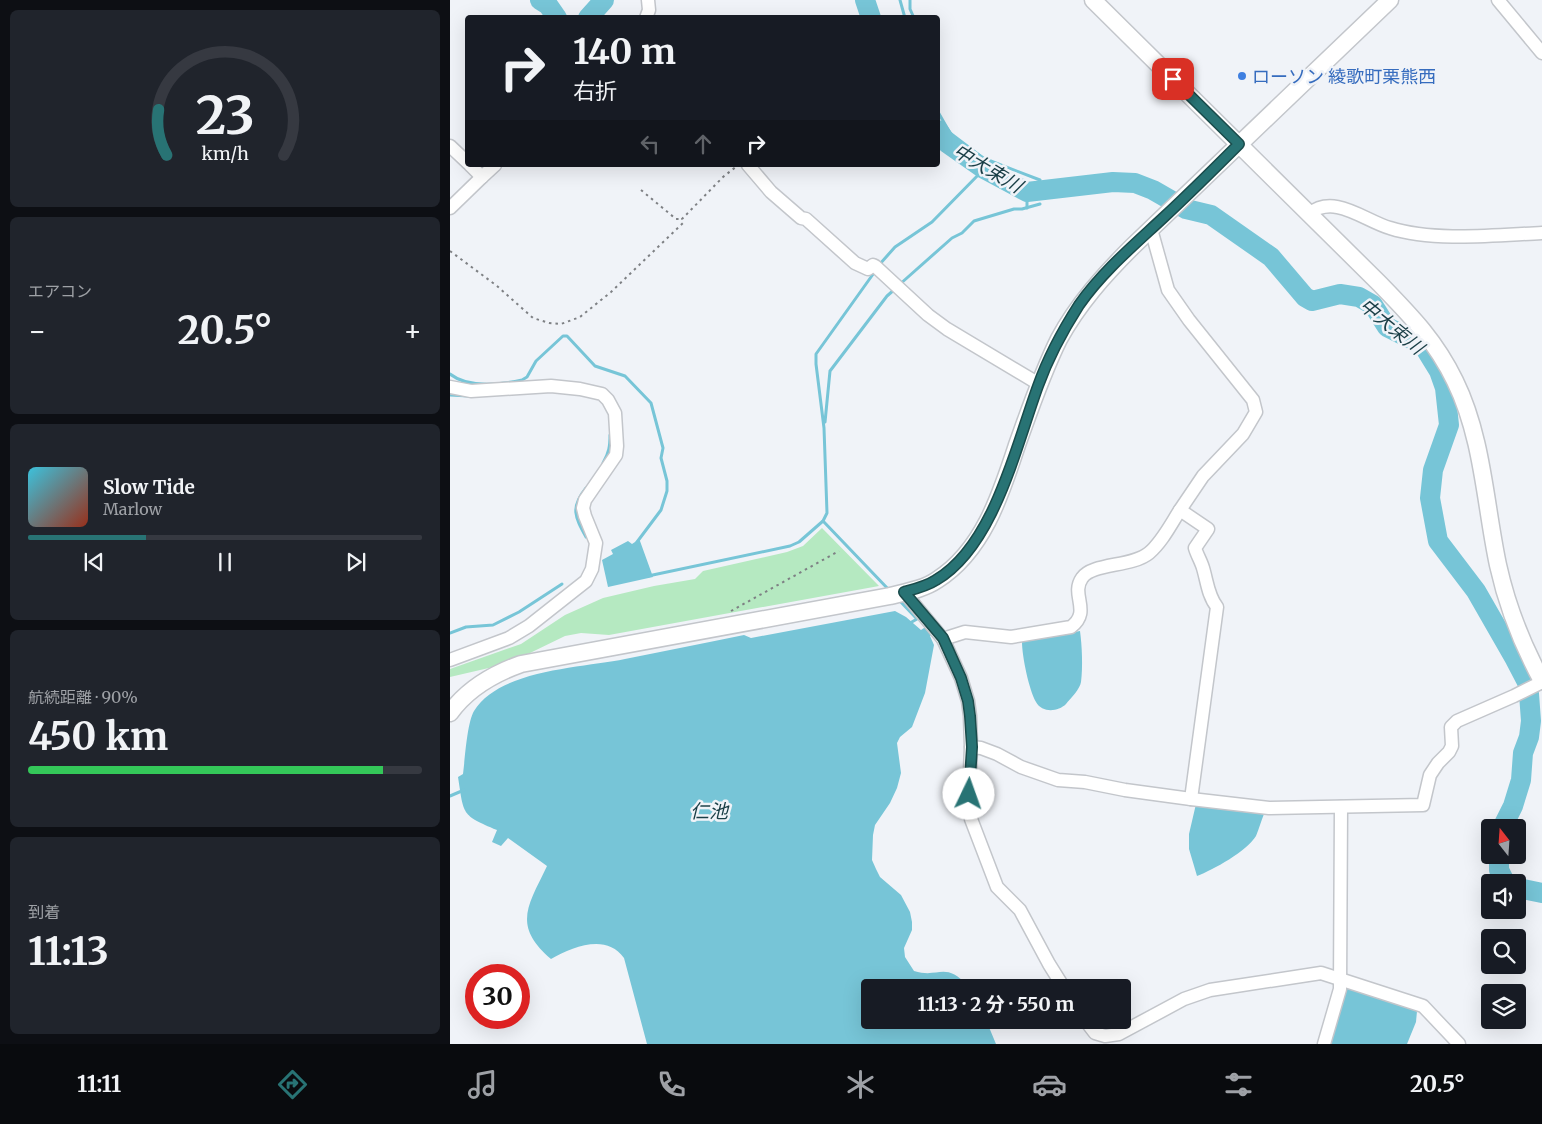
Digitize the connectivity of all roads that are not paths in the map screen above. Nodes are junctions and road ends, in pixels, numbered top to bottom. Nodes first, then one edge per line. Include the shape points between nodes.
1 (648, 0) edge
2 (1093, 0) edge
3 (1390, 0) edge
4 (1498, 0) edge
5 (647, 15) edge
6 (1542, 53) edge
7 (1239, 144) junction
8 (450, 146) edge
9 (465, 160) edge
10 (472, 167) edge
11 (493, 167) edge
12 (750, 167) edge
13 (482, 176) junction
14 (450, 208) edge
15 (1309, 214) junction
16 (1150, 229) junction
17 (1542, 233) edge
18 (1039, 384) junction
19 (450, 387) edge
20 (1180, 510) junction
21 (898, 594) junction
22 (943, 638) junction
23 (450, 660) edge
24 (1536, 685) edge
25 (450, 711) edge
26 (972, 747) junction
27 (1191, 800) junction
28 (1341, 807) junction
29 (1339, 978) junction
30 (1059, 979) edge
31 (1131, 1028) edge
32 (1092, 1029) edge
33 (1128, 1029) edge
34 (1324, 1044) edge
35 (1459, 1044) edge

1 - 5 street
2 - 7 street
3 - 7 street
4 - 6 street
7 - 15 street
7 - 16 street
8 - 9 street
10 - 13 street
11 - 13 street
12 - 18 street via 771,192 855,263 868,269 873,265 877,267 947,329
13 - 14 street
15 - 17 street via 1316,208 1332,206 1350,210 1390,228 1437,235
15 - 24 street via 1418,323 1456,382 1473,429 1498,565
16 - 18 street via 1080,304 1059,339
16 - 20 street via 1168,290 1253,400 1256,412 1243,434 1203,476
18 - 21 street via 999,497 970,548 937,580
19 - 23 street via 471,391 551,386 602,394 615,413 617,446 616,455 585,500 583,508 596,543 596,557 586,581 509,638
20 - 22 street via 1148,554 1134,562 1088,572 1081,579 1078,590 1082,612 1079,621 1071,627 1011,637 965,632
20 - 27 street via 1208,529 1195,548 1212,602 1217,607
21 - 22 street
21 - 25 street via 521,664 483,681
22 - 26 street via 968,701
24 - 28 street via 1457,721 1451,727 1452,746 1430,775 1423,805
26 - 27 street via 1058,780
26 - 30 street via 971,819 992,877 996,887 1020,910
27 - 28 street via 1269,808
28 - 29 street
29 - 31 street via 1321,973 1210,990 1184,999
29 - 34 street via 1340,989
29 - 35 street via 1422,1006
32 - 33 street via 1105,1036

